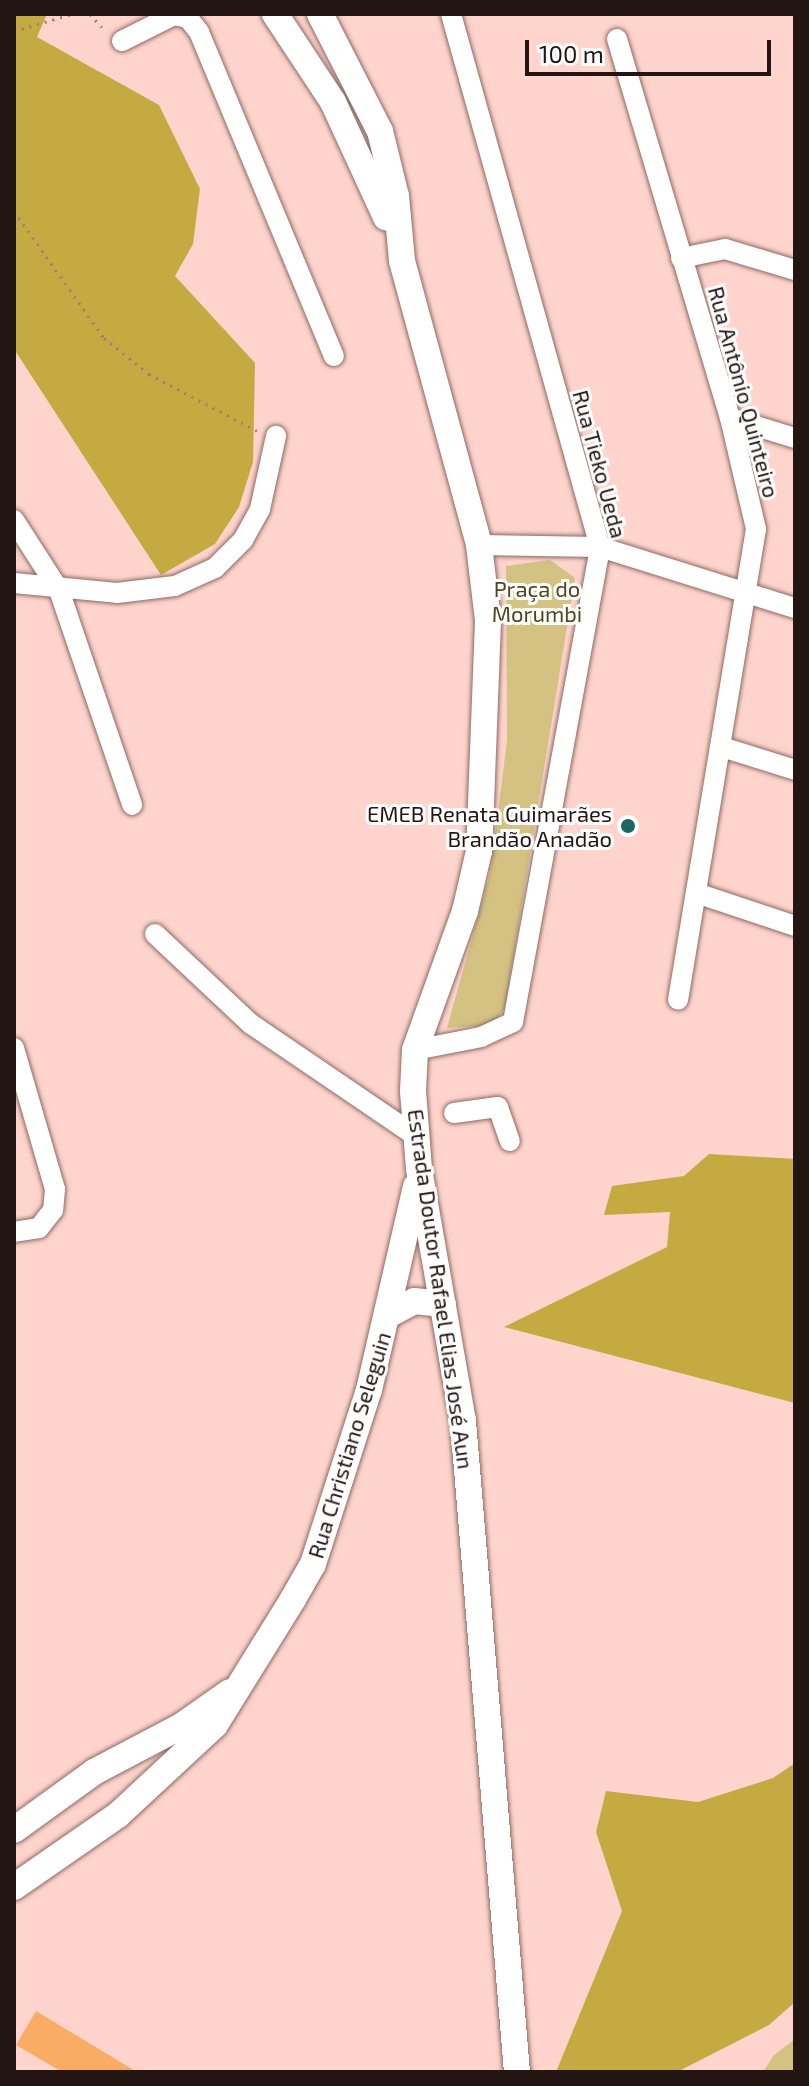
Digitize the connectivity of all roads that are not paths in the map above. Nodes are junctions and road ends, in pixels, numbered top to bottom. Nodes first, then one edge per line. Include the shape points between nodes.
1 (275, 14) edge
2 (320, 14) edge
3 (451, 14) edge
4 (617, 39) dead end
5 (122, 41) road end
6 (681, 258) junction
7 (402, 261) junction
8 (793, 264) edge
9 (334, 356) dead end
10 (730, 418) junction
11 (276, 436) road end
12 (795, 438) edge
13 (14, 520) edge
14 (479, 545) junction
15 (600, 547) junction
16 (14, 583) edge
17 (59, 590) junction
18 (747, 594) junction
19 (795, 608) edge
20 (725, 748) junction
21 (795, 770) edge
22 (132, 805) dead end
23 (696, 893) junction
24 (795, 926) edge
25 (155, 934) dead end
26 (678, 1000) dead end
27 (14, 1048) edge
28 (415, 1050) junction
29 (454, 1113) dead end
30 (417, 1137) junction
31 (510, 1141) dead end
32 (419, 1169) junction
33 (14, 1232) edge
34 (443, 1304) junction
35 (390, 1314) junction
36 (246, 1680) junction
37 (14, 1830) edge
38 (14, 1887) edge
39 (517, 2072) edge

1 - 7 main road via 333,102 343,132 376,187
2 - 7 main road, Estrada Doutor Rafael Elias José Aun via 380,131 396,196
3 - 15 street, Rua Tieko Ueda
4 - 6 street, Rua Antônio Quinteiro
5 - 9 street via 174,15 188,18 199,32
6 - 8 street via 725,249
6 - 10 street, Rua Antônio Quinteiro
7 - 14 main road, Estrada Doutor Rafael Elias José Aun
10 - 12 street
10 - 18 street, Rua Antônio Quinteiro via 756,529
11 - 17 street via 260,509 243,540 215,568 175,586 117,593
13 - 17 street
14 - 15 street
14 - 28 main road, Estrada Doutor Rafael Elias José Aun via 489,697 479,851 465,911
15 - 18 street
15 - 28 street, Rua Tieko Ueda via 513,1022 481,1037
16 - 17 street
17 - 22 street
18 - 19 street
18 - 20 street, Rua Antônio Quinteiro
20 - 21 street
20 - 23 street, Rua Antônio Quinteiro
23 - 24 street
23 - 26 street, Rua Antônio Quinteiro
25 - 30 street via 251,1024
27 - 33 street via 55,1189 53,1210 39,1228
28 - 30 main road, Estrada Doutor Rafael Elias José Aun
29 - 31 street via 498,1107
30 - 32 main road, Estrada Doutor Rafael Elias José Aun
32 - 34 main road, Estrada Doutor Rafael Elias José Aun
32 - 35 main road, Rua Christiano Seleguin
34 - 35 main road via 414,1301
34 - 39 main road, Estrada Doutor Rafael Elias José Aun via 465,1437
35 - 36 main road, Rua Christiano Seleguin via 313,1564
36 - 37 main road via 183,1725 94,1772
36 - 38 main road, Rua Christiano Seleguin via 215,1725 173,1768 118,1815

